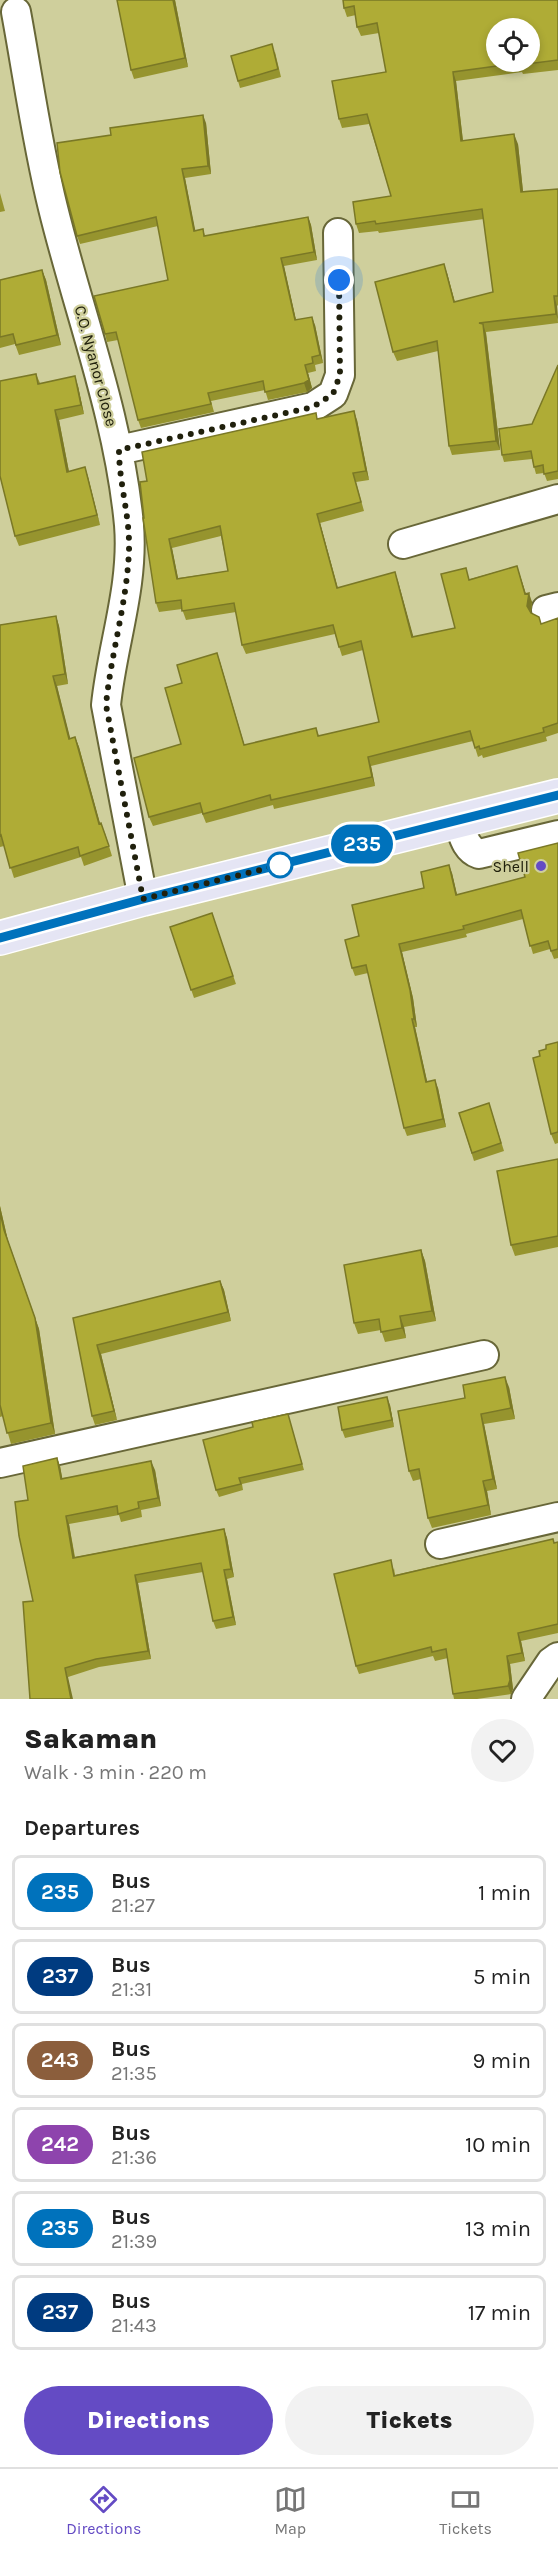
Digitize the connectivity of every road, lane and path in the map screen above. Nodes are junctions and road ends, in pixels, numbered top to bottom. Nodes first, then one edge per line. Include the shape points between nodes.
1 (16, 12) dead end
2 (338, 234) dead end
3 (119, 450) junction
4 (558, 499) edge
5 (403, 544) dead end
6 (558, 796) edge
7 (458, 821) junction
8 (558, 835) edge
9 (143, 899) junction
10 (0, 938) edge
11 (484, 1355) dead end
12 (0, 1462) edge
13 (558, 1517) edge
14 (440, 1544) dead end
15 (558, 1658) edge
16 (526, 1699) edge

1 - 3 street, C.O. Nyanor Close via 52,207
2 - 3 street via 340,375 333,394 313,407
3 - 9 street, C.O. Nyanor Close via 129,527 127,579 106,705
4 - 5 street
6 - 7 main road
7 - 8 street via 467,845 479,854
7 - 9 main road
9 - 10 main road
11 - 12 street
13 - 14 street
15 - 16 street via 551,1662

